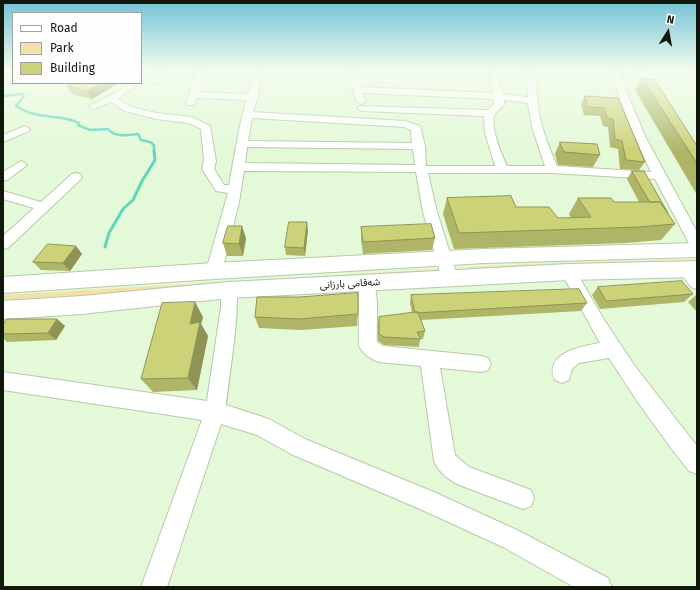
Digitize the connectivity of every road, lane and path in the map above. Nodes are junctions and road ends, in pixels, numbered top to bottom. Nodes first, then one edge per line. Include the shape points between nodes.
1 (253, 97) edge
2 (192, 98) edge
3 (237, 98) edge
4 (360, 98) edge
5 (499, 98) edge
6 (509, 98) edge
7 (533, 98) edge
8 (623, 98) edge
9 (657, 98) edge
10 (112, 99) joint
11 (533, 101) junction
12 (661, 104) edge
13 (94, 106) dead end
14 (362, 108) junction
15 (490, 112) junction
16 (248, 115) junction
17 (365, 122) junction
18 (25, 129) dead end
19 (3, 139) edge
20 (243, 144) junction
21 (419, 146) junction
22 (21, 165) dead end
23 (239, 167) junction
24 (421, 169) junction
25 (502, 169) junction
26 (552, 169) junction
27 (658, 176) junction
28 (3, 177) edge
29 (76, 177) dead end
30 (235, 190) junction
31 (3, 195) edge
32 (44, 207) junction
33 (3, 244) edge
34 (697, 245) edge
35 (697, 250) edge
36 (444, 258) junction
37 (214, 271) junction
38 (569, 272) junction
39 (693, 274) edge
40 (450, 279) junction
41 (366, 284) junction
42 (3, 285) edge
43 (229, 290) junction
44 (9, 315) edge
45 (612, 350) junction
46 (429, 359) junction
47 (482, 364) dead end
48 (562, 374) dead end
49 (3, 381) edge
50 (215, 412) junction
51 (697, 463) edge
52 (523, 498) dead end
53 (154, 587) edge
54 (600, 587) edge

1 - 16 street
2 - 3 street
4 - 14 street
5 - 15 street via 499,105
6 - 11 street
7 - 11 street
8 - 27 street
9 - 12 street
10 - 13 street
10 - 30 street via 128,109 156,116 192,120 201,124 206,128 210,175 220,188
11 - 26 street via 536,120
14 - 15 street
14 - 17 street
15 - 25 street via 488,119 494,150
16 - 17 street
16 - 20 street
17 - 21 street via 414,126
18 - 19 street
20 - 21 street
20 - 23 street
21 - 24 street
22 - 28 street
23 - 24 street
23 - 30 street
24 - 25 street
24 - 36 street via 430,212
25 - 26 street
26 - 27 street
27 - 34 street
29 - 32 street
30 - 37 street
31 - 32 street
32 - 33 street
35 - 36 highway, شەقامی بارزانی
36 - 37 highway, شەقامی بارزانی
36 - 40 street
37 - 42 highway, شەقامی بارزانی
38 - 39 highway, شەقامی بارزانی
38 - 40 highway, شەقامی بارزانی
38 - 45 street
40 - 41 highway, شەقامی بارزانی
41 - 43 highway, شەقامی بارزانی
41 - 46 street via 368,346 379,354
43 - 44 highway, شەقامی بارزانی
43 - 50 street via 229,308
45 - 48 street via 569,360 563,366
45 - 51 street via 665,425
46 - 47 street
46 - 52 street via 445,461 462,475
49 - 50 street
50 - 53 street
50 - 54 street via 262,426 298,447 428,501 504,536

